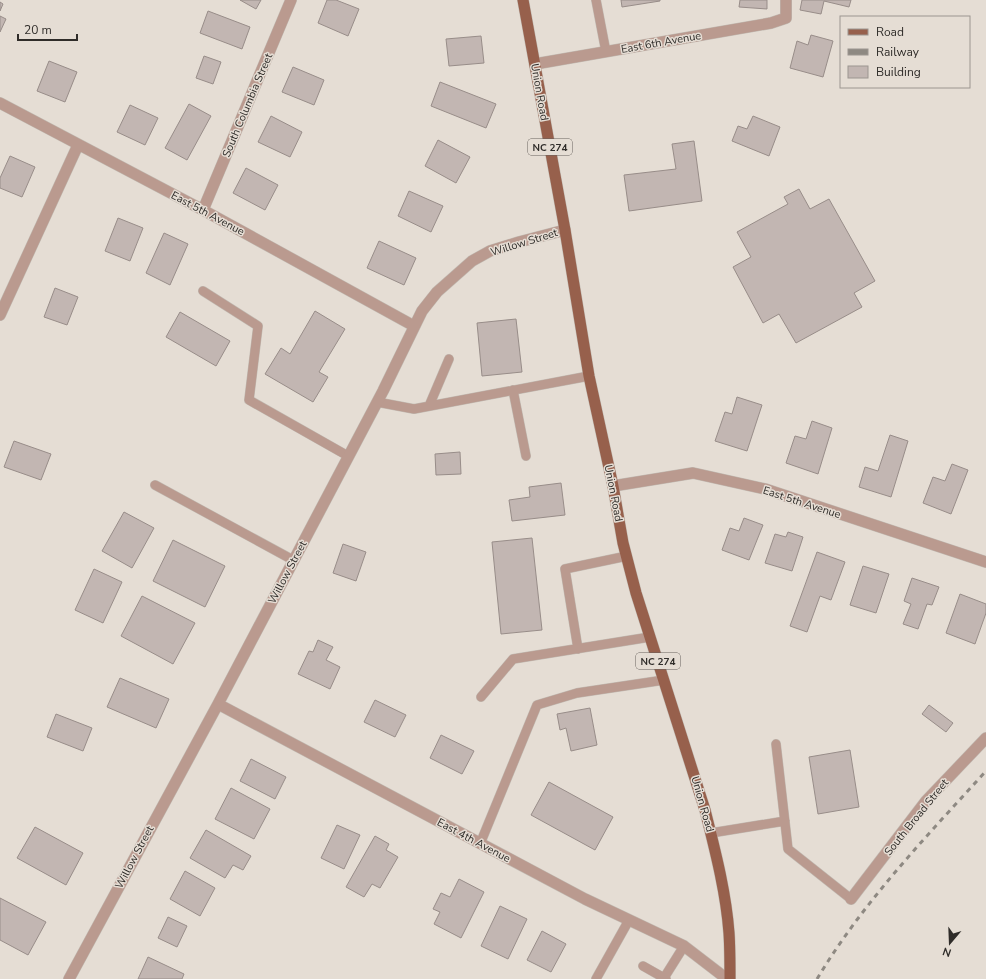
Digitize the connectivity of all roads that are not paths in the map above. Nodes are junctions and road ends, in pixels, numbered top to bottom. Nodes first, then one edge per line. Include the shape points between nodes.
1 (291, 0) edge
2 (523, 0) edge
3 (596, 0) edge
4 (786, 0) edge
5 (606, 52) junction
6 (535, 64) junction
7 (0, 103) edge
8 (78, 145) junction
9 (203, 210) junction
10 (565, 230) junction
11 (203, 291) dead end
12 (0, 315) edge
13 (414, 326) junction
14 (449, 359) dead end
15 (589, 376) junction
16 (514, 390) junction
17 (377, 402) junction
18 (429, 406) junction
19 (348, 456) junction
20 (526, 456) dead end
21 (155, 485) dead end
22 (613, 486) junction
23 (627, 556) junction
24 (294, 560) junction
25 (986, 562) edge
26 (650, 637) junction
27 (578, 649) junction
28 (664, 680) junction
29 (481, 697) dead end
30 (218, 704) junction
31 (986, 738) edge
32 (776, 744) dead end
33 (785, 821) junction
34 (711, 833) junction
35 (480, 844) junction
36 (851, 899) joint
37 (629, 920) junction
38 (684, 946) junction
39 (643, 966) dead end
40 (665, 978) edge
41 (68, 979) edge
42 (596, 979) edge
43 (727, 979) edge
44 (730, 979) edge

1 - 9 street, South Columbia Street
2 - 6 main road, Union Road / NC 274
3 - 5 lane
4 - 5 street, East 6th Avenue via 786,18 771,23
5 - 6 street, East 6th Avenue
6 - 10 main road, Union Road / NC 274
7 - 8 street, East 5th Avenue
8 - 9 street, East 5th Avenue
8 - 12 street
9 - 13 street, East 5th Avenue
10 - 13 street, Willow Street via 490,251 472,261 437,292
10 - 15 main road, Union Road / NC 274
11 - 19 lane via 258,326 249,400
13 - 17 street, Willow Street
14 - 18 lane
15 - 16 lane
15 - 22 main road, Union Road / NC 274
16 - 18 lane
16 - 20 lane
17 - 18 lane via 414,409
17 - 19 street, Willow Street
19 - 24 street, Willow Street
21 - 24 lane
22 - 23 main road, Union Road / NC 274
22 - 25 street, East 5th Avenue via 694,473 765,489
23 - 26 main road, Union Road / NC 274
23 - 27 lane via 565,569
24 - 30 street, Willow Street
26 - 27 lane
26 - 28 main road, Union Road / NC 274
27 - 29 lane via 513,660
28 - 34 main road, Union Road / NC 274
28 - 35 lane via 577,693 537,705
30 - 35 street, East 4th Avenue
30 - 41 street, Willow Street
31 - 36 street, South Broad Street via 926,801
32 - 33 lane
33 - 34 lane
33 - 36 lane via 788,849
34 - 44 main road, Union Road / NC 274 via 725,902
35 - 37 street, East 4th Avenue
37 - 38 street, East 4th Avenue
37 - 42 lane
38 - 40 lane
38 - 43 street, East 4th Avenue
39 - 40 lane

